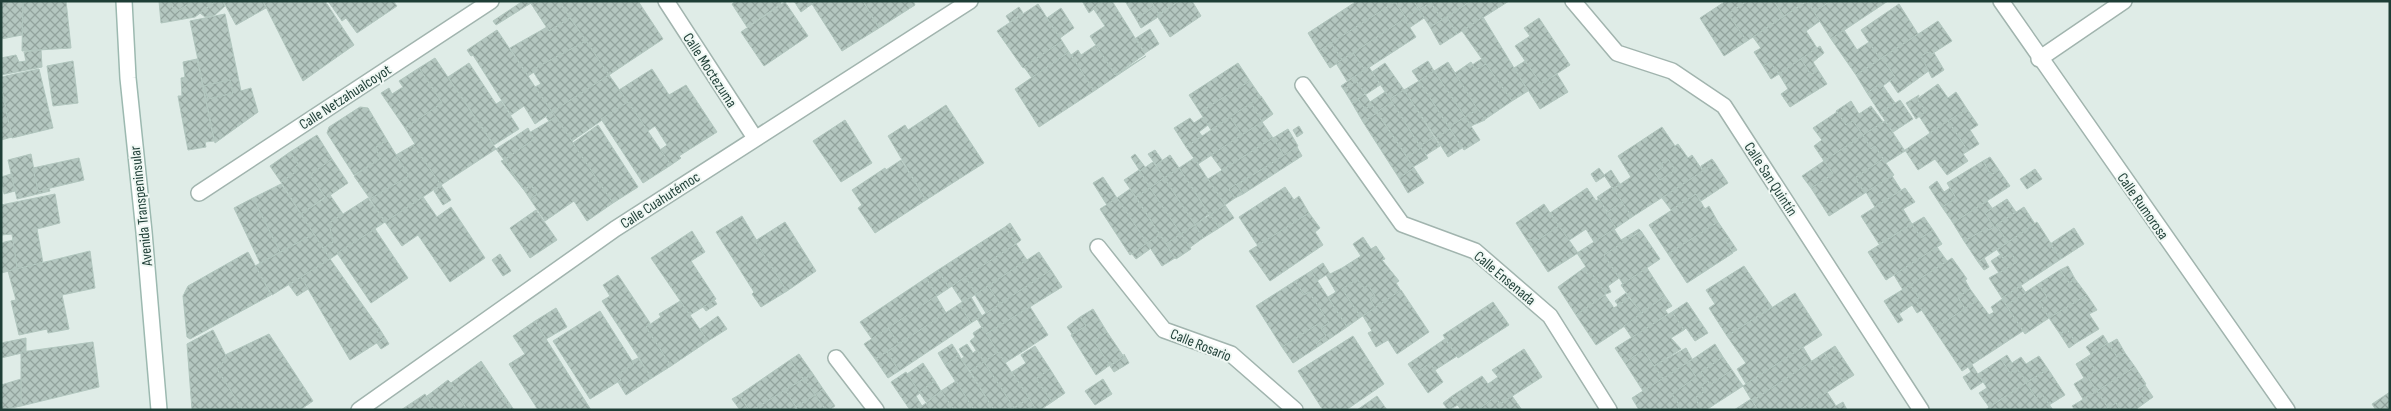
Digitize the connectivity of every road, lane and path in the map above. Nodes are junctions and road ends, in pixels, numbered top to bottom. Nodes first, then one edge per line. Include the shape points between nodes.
1 (124, 1) edge
2 (491, 1) edge
3 (666, 1) edge
4 (970, 1) edge
5 (1572, 1) edge
6 (2000, 1) edge
7 (2124, 1) edge
8 (2039, 58) junction
9 (1303, 85) dead end
10 (754, 138) junction
11 (199, 193) dead end
12 (1098, 247) dead end
13 (836, 358) dead end
14 (159, 410) edge
15 (359, 410) edge
16 (876, 410) edge
17 (1295, 410) edge
18 (1609, 410) edge
19 (1921, 410) edge
20 (2287, 410) edge

1 - 14 street, Avenida Transpeninsular via 128,78
2 - 11 street, Calle Netzahualcoyot
3 - 10 street, Calle Moctezuma
4 - 10 street, Calle Cuahutémoc
5 - 19 street, Calle San Quintín via 1617,53 1672,71 1724,106
6 - 8 street, Calle Rumorosa
7 - 8 street
8 - 20 street, Calle Rumorosa
9 - 18 street, Calle Ensenada via 1402,224 1475,251 1550,316
10 - 15 street, Calle Cuahutémoc via 615,229
12 - 17 street, Calle Rosario via 1164,330 1231,354
13 - 16 street

